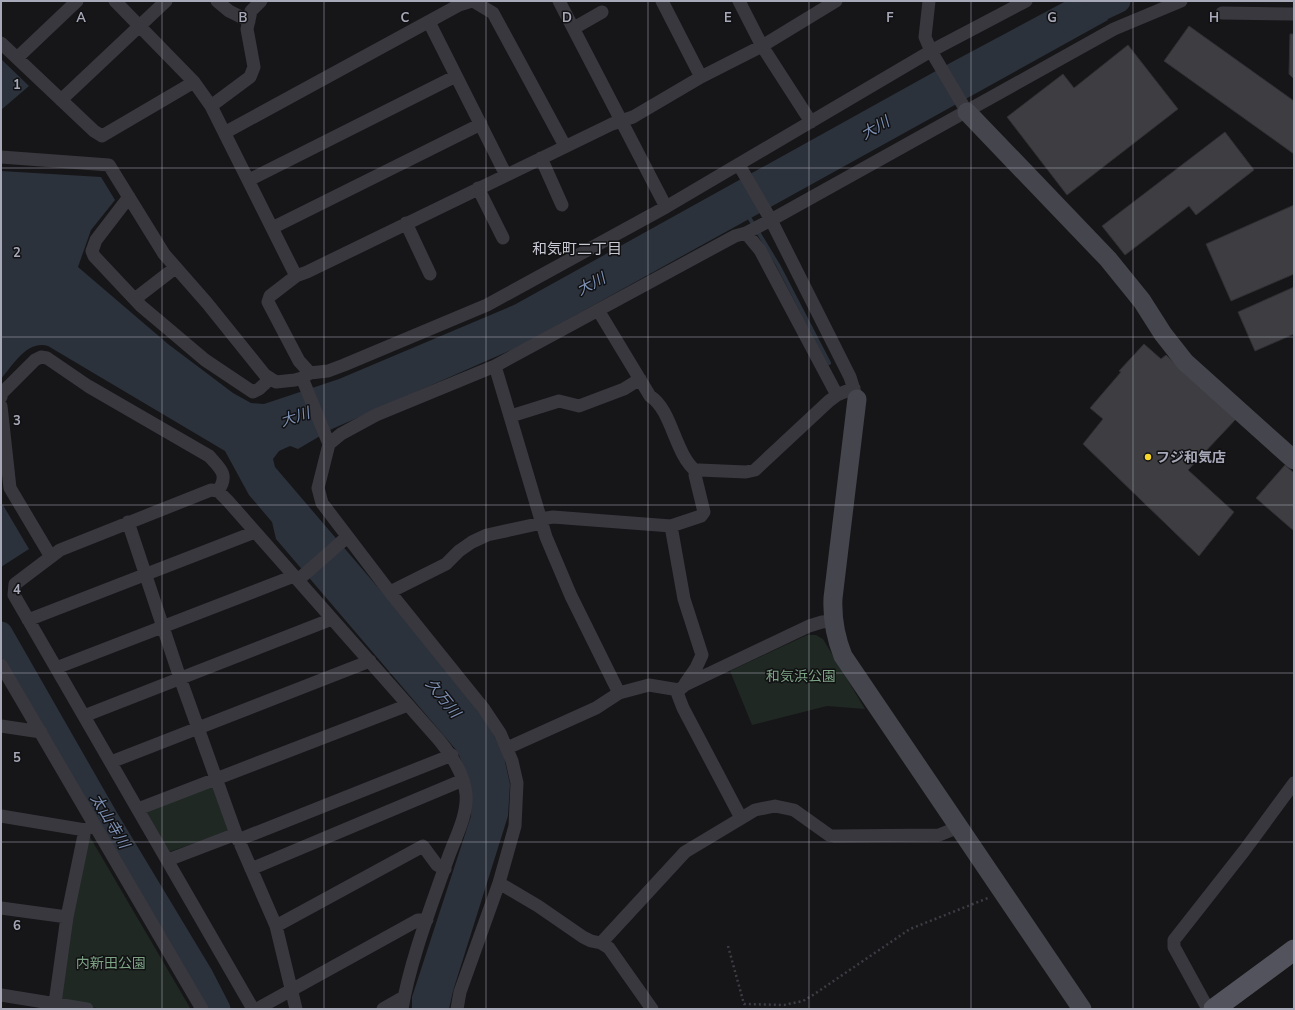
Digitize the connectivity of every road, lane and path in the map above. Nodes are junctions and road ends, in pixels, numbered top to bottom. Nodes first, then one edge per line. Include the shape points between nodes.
1 (76, 1) edge
2 (115, 1) edge
3 (166, 1) edge
4 (217, 1) edge
5 (261, 1) edge
6 (473, 1) edge
7 (559, 1) edge
8 (662, 1) edge
9 (739, 1) edge
10 (836, 1) edge
11 (929, 1) edge
12 (1026, 1) edge
13 (1181, 1) edge
14 (602, 12) dead end
15 (1222, 13) dead end
16 (1294, 14) edge
17 (249, 21) junction
18 (429, 22) junction
19 (140, 26) junction
20 (574, 28) junction
21 (1, 43) edge
22 (762, 46) junction
23 (933, 54) junction
24 (17, 58) junction
25 (456, 76) junction
26 (701, 78) junction
27 (194, 82) junction
28 (61, 100) junction
29 (211, 106) junction
30 (966, 110) junction
31 (622, 121) junction
32 (811, 122) junction
33 (481, 124) junction
34 (226, 132) junction
35 (565, 146) junction
36 (1, 157) edge
37 (541, 158) junction
38 (740, 166) junction
39 (506, 175) junction
40 (249, 180) junction
41 (478, 188) junction
42 (129, 197) junction
43 (562, 205) dead end
44 (666, 207) junction
45 (768, 220) junction
46 (406, 223) junction
47 (272, 228) junction
48 (748, 232) junction
49 (503, 238) dead end
50 (175, 268) junction
51 (430, 274) dead end
52 (296, 276) junction
53 (140, 295) dead end
54 (598, 310) junction
55 (495, 366) junction
56 (306, 378) junction
57 (270, 379) junction
58 (640, 380) junction
59 (855, 394) junction
60 (838, 395) junction
61 (1, 397) edge
62 (1, 406) edge
63 (511, 416) junction
64 (329, 441) junction
65 (1294, 460) edge
66 (697, 472) junction
67 (218, 491) junction
68 (6, 495) edge
69 (542, 521) junction
70 (128, 522) junction
71 (671, 526) junction
72 (255, 532) junction
73 (345, 539) junction
74 (51, 556) junction
75 (145, 574) junction
76 (299, 577) junction
77 (390, 592) junction
78 (332, 619) junction
79 (28, 620) junction
80 (833, 621) junction
81 (163, 627) junction
82 (702, 655) junction
83 (370, 661) junction
84 (1, 665) edge
85 (56, 668) junction
86 (719, 669) junction
87 (180, 678) junction
88 (682, 688) junction
89 (619, 693) junction
90 (408, 705) junction
91 (84, 716) junction
92 (1, 726) edge
93 (198, 728) junction
94 (41, 732) junction
95 (507, 748) junction
96 (452, 755) junction
97 (111, 762) junction
98 (216, 779) junction
99 (463, 780) junction
100 (1294, 783) edge
101 (138, 809) junction
102 (1, 816) edge
103 (741, 818) junction
104 (89, 827) junction
105 (959, 827) junction
106 (237, 837) junction
107 (168, 860) junction
108 (251, 868) junction
109 (445, 869) junction
110 (498, 883) junction
111 (1002, 892) junction
112 (1, 908) edge
113 (67, 917) junction
114 (427, 920) junction
115 (276, 926) junction
116 (601, 943) junction
117 (728, 946) dead end
118 (1294, 950) edge
119 (292, 990) junction
120 (1, 995) edge
121 (403, 1003) edge
122 (55, 1004) junction
123 (87, 1009) edge
124 (202, 1009) edge
125 (254, 1009) edge
126 (257, 1009) edge
127 (296, 1009) edge
128 (383, 1009) edge
129 (457, 1009) edge
130 (652, 1009) edge
131 (1082, 1009) edge
132 (1208, 1009) edge
133 (1214, 1009) edge

1 - 24 street
2 - 19 street
3 - 19 street
4 - 17 street via 229,11
5 - 17 street via 251,11
6 - 18 street via 459,5
6 - 35 street via 493,13
7 - 20 street
8 - 26 street
9 - 22 street
10 - 22 street
11 - 23 street via 925,37
12 - 23 street
13 - 30 street via 1114,29
14 - 20 street
15 - 16 street
17 - 29 street via 247,29 254,67 250,77
18 - 25 street
18 - 34 street
19 - 27 street
19 - 28 street
20 - 31 street
21 - 24 street
22 - 26 street
22 - 32 street
23 - 30 street
23 - 32 street
24 - 28 street
25 - 33 street
25 - 40 street
26 - 31 street
27 - 28 street via 102,136
27 - 29 street
29 - 34 street
30 - 45 street
30 - 65 street via 1108,259 1142,301 1185,362
31 - 35 street
31 - 44 street
32 - 38 street
33 - 39 street
33 - 47 street
34 - 40 street
35 - 37 street
36 - 42 street via 109,165
37 - 39 street
37 - 43 street
38 - 44 street
38 - 45 street
39 - 41 street
40 - 47 street
41 - 46 street
41 - 49 street
42 - 50 street
42 - 57 street via 93,247 92,251 98,261 142,306 205,360 253,392
44 - 56 street via 487,305 344,365
45 - 48 street
45 - 59 street via 850,377
46 - 51 street
46 - 52 street
47 - 52 street
48 - 54 street via 735,236
48 - 60 street
50 - 53 street
50 - 57 street
52 - 56 street via 270,296 268,302
54 - 55 street
54 - 58 street
55 - 63 street
55 - 64 street via 376,415
56 - 57 street via 276,382
56 - 64 street
58 - 63 street via 624,389 579,406 559,401
58 - 66 street via 663,411 688,465
59 - 60 street
59 - 80 street via 833,598
60 - 66 street via 806,420 755,470
61 - 67 street via 35,360 47,358 88,386 209,456 224,477
62 - 68 street
63 - 69 street
64 - 73 street via 318,488 322,503
66 - 71 street via 695,475 704,512 701,516
67 - 70 street via 205,491
67 - 72 street
68 - 74 street
69 - 71 street via 553,517
69 - 77 street via 487,535 472,542 446,564
69 - 89 street via 570,596
70 - 74 street
70 - 75 street
71 - 82 street via 684,598
72 - 75 street
72 - 76 street
73 - 76 street
73 - 77 street
74 - 79 street via 15,584 14,595
75 - 79 street
75 - 81 street
76 - 78 street
76 - 81 street
77 - 95 street via 484,709
78 - 83 street
78 - 87 street
79 - 85 street
80 - 86 street via 810,626
80 - 105 street via 843,656
81 - 85 street
81 - 87 street
82 - 86 street via 712,666
82 - 88 street
83 - 90 street
83 - 93 street
84 - 94 street
85 - 91 street
86 - 88 street
87 - 91 street
87 - 93 street
88 - 89 street via 649,685
88 - 103 street via 678,695 683,708
89 - 95 street via 596,708
90 - 96 street
90 - 98 street
91 - 97 street
92 - 94 street
93 - 97 street
93 - 98 street
94 - 104 street
95 - 110 street via 516,784 517,812
96 - 99 street
96 - 106 street
97 - 101 street
98 - 101 street
98 - 106 street
99 - 108 street
99 - 109 street via 466,794 464,814
100 - 132 street via 1174,940 1174,946
101 - 107 street
102 - 104 street
103 - 105 street via 755,810 775,806 794,810 828,835 834,836 939,835
103 - 116 street via 685,852
104 - 113 street
104 - 124 street
105 - 111 street
106 - 107 street
106 - 108 street
107 - 125 street
108 - 115 street
109 - 114 street
109 - 115 street via 437,865 424,846
110 - 116 street via 538,906 582,937
110 - 129 street via 460,992
111 - 117 path via 910,929 813,996 793,1004 744,1004
111 - 131 street
112 - 113 street
113 - 122 street
114 - 119 street via 418,920
114 - 121 street
115 - 119 street
116 - 130 street via 616,956
118 - 133 main road
119 - 126 street
119 - 127 street
120 - 122 street
121 - 128 street
122 - 123 street

